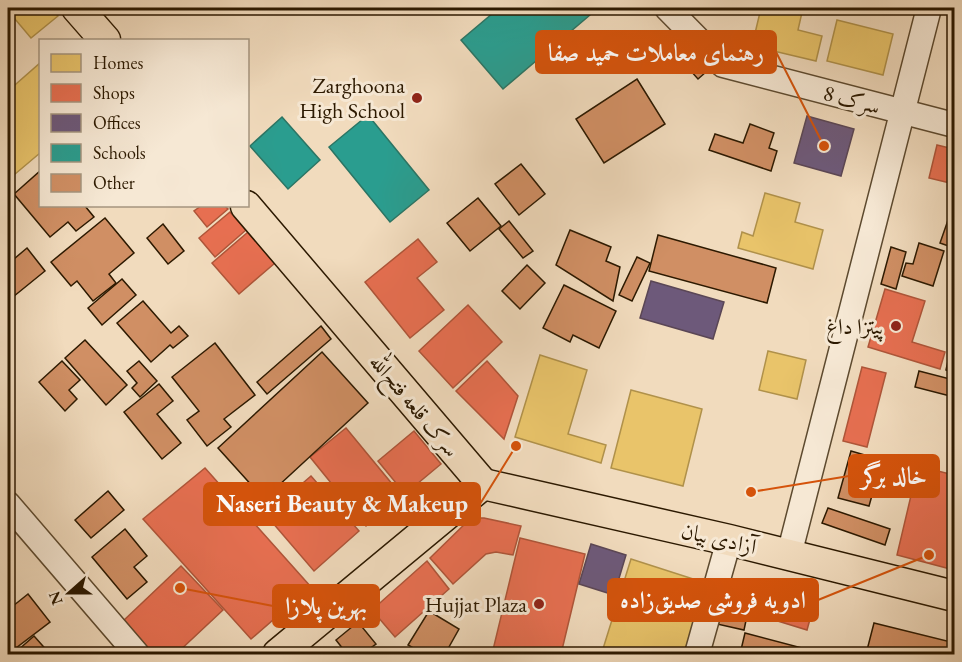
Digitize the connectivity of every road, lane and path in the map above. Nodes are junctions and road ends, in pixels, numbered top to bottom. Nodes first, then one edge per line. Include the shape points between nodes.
1 (77, 8) edge
2 (667, 8) edge
3 (929, 8) edge
4 (104, 39) edge
5 (902, 112) junction
6 (954, 125) edge
7 (247, 207) edge
8 (483, 484) junction
9 (8, 504) edge
10 (729, 540) junction
11 (789, 555) junction
12 (954, 596) edge
13 (137, 654) edge
14 (278, 654) edge
15 (697, 654) edge

1 - 4 main road
2 - 5 street, سرک 8 via 723,65
3 - 5 street
5 - 6 street, سرک 8
5 - 11 street
7 - 8 main road, سرک قلعه فتح‌الله
8 - 10 main road, آزادی بیان
8 - 14 main road
9 - 13 street
10 - 11 main road, آزادی بیان
10 - 15 street
11 - 12 main road, آزادی بیان

